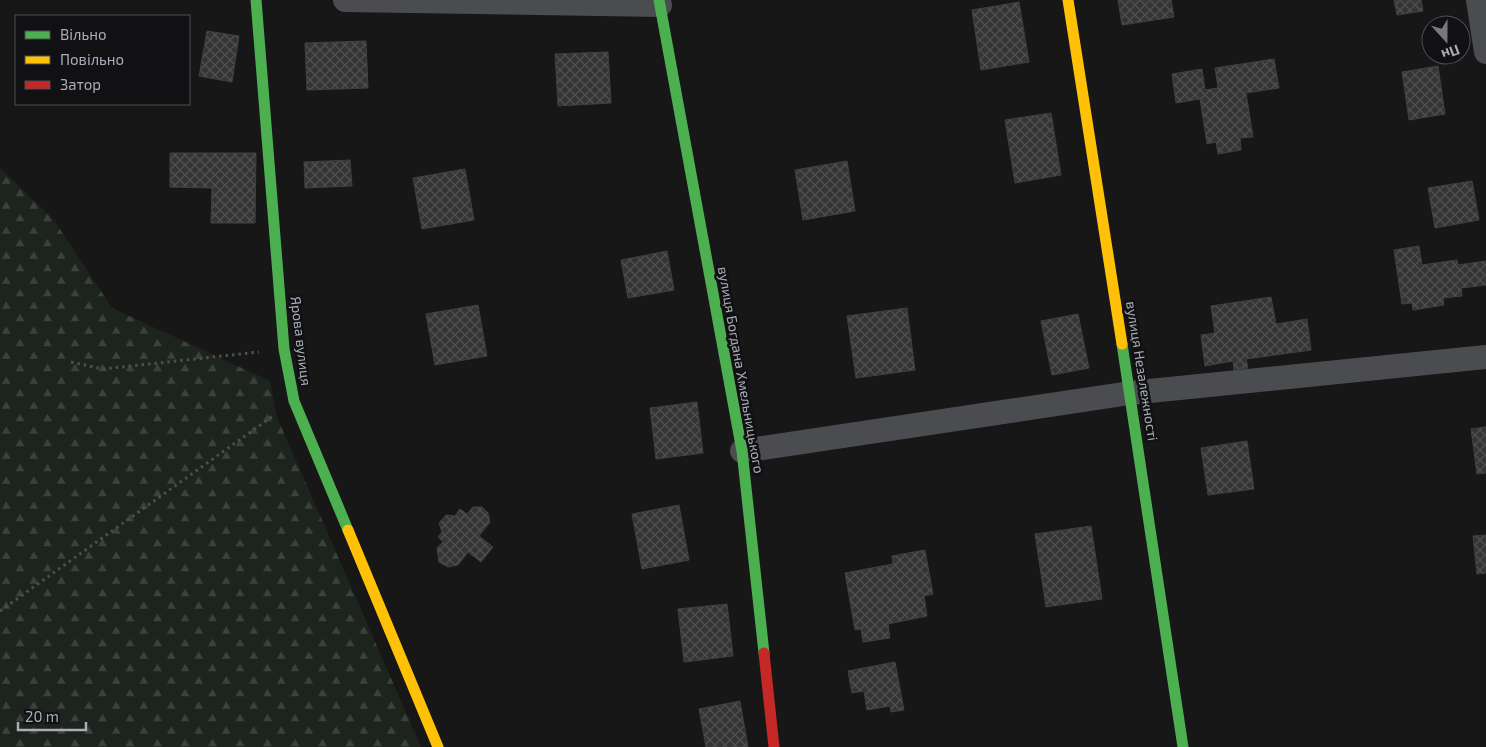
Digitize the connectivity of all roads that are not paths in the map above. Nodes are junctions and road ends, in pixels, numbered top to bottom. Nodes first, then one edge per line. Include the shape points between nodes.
1 (256, 0) edge
2 (345, 0) edge
3 (1068, 0) edge
4 (1478, 0) edge
5 (659, 3) edge
6 (1486, 52) edge
7 (1486, 357) edge
8 (1130, 393) junction
9 (742, 451) junction
10 (438, 747) edge
11 (774, 747) edge
12 (1183, 747) edge

1 - 10 street, Ярова вулиця via 284,349 294,402
2 - 5 street
3 - 8 street, вулиця Незалежності
4 - 6 street
5 - 9 street, вулиця Богдана Хмельницького
7 - 8 street
8 - 9 street
8 - 12 street, вулиця Незалежності
9 - 11 street, вулиця Богдана Хмельницького

